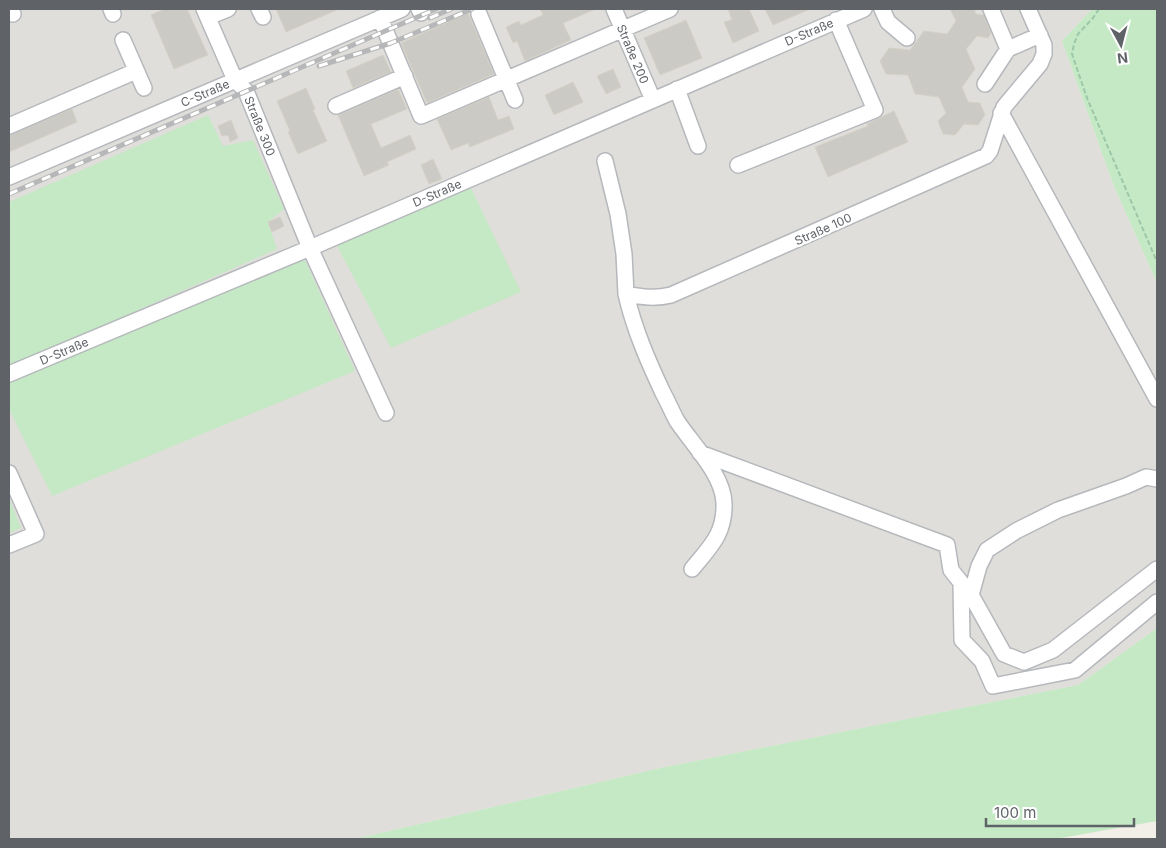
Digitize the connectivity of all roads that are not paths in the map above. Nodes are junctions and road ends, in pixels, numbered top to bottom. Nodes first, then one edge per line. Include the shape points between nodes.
1 (228, 9) edge
2 (402, 9) edge
3 (614, 9) edge
4 (670, 9) edge
5 (864, 9) edge
6 (882, 9) edge
7 (991, 9) edge
8 (1028, 9) edge
9 (206, 13) edge
10 (479, 14) dead end
11 (380, 18) junction
12 (836, 20) junction
13 (623, 29) junction
14 (1040, 36) junction
15 (907, 38) dead end
16 (123, 40) dead end
17 (1008, 49) junction
18 (136, 71) junction
19 (404, 76) junction
20 (506, 79) junction
21 (235, 80) junction
22 (985, 84) dead end
23 (144, 88) dead end
24 (677, 89) junction
25 (515, 100) dead end
26 (653, 100) junction
27 (336, 106) dead end
28 (1001, 113) junction
29 (9, 126) edge
30 (698, 146) dead end
31 (605, 161) dead end
32 (738, 164) dead end
33 (9, 177) edge
34 (310, 248) junction
35 (626, 294) junction
36 (9, 374) edge
37 (1157, 399) edge
38 (386, 413) dead end
39 (700, 453) junction
40 (9, 473) edge
41 (1157, 479) edge
42 (9, 545) edge
43 (692, 569) dead end
44 (1157, 569) edge
45 (966, 589) junction
46 (1157, 602) edge

1 - 9 lane
2 - 11 lane, C-Straße
3 - 13 lane, Straße 200
4 - 13 lane
5 - 12 lane, D-Straße
6 - 15 lane via 888,22
7 - 17 lane
8 - 14 lane, Straße 100
9 - 21 lane, Straße 300
10 - 20 lane
11 - 19 lane
11 - 21 lane, C-Straße
12 - 24 lane, D-Straße
12 - 32 lane via 875,110
13 - 20 lane
13 - 26 lane, Straße 200
14 - 17 lane
14 - 28 lane, Straße 100 via 1044,45 1040,64
16 - 18 lane
17 - 22 lane
18 - 23 lane
18 - 29 lane
19 - 20 lane via 422,116
19 - 27 lane
20 - 25 lane
21 - 33 lane, C-Straße
21 - 34 lane, Straße 300 via 246,91
24 - 26 lane, D-Straße
24 - 30 lane
26 - 34 lane, D-Straße
28 - 35 lane, Straße 100 via 990,151 978,160 671,295 650,298
28 - 37 lane
31 - 35 lane via 618,214
34 - 36 lane, D-Straße
34 - 38 lane, Straße 300
35 - 39 lane via 632,320 653,372 677,420
39 - 43 lane via 717,480 724,501 716,540
39 - 45 lane via 947,545 951,570
40 - 42 lane via 36,534
41 - 45 lane via 1146,477 1058,510 1016,531 987,550
44 - 45 lane via 1054,650 1024,662 1004,654
45 - 46 lane via 962,640 982,661 993,686 1075,670

